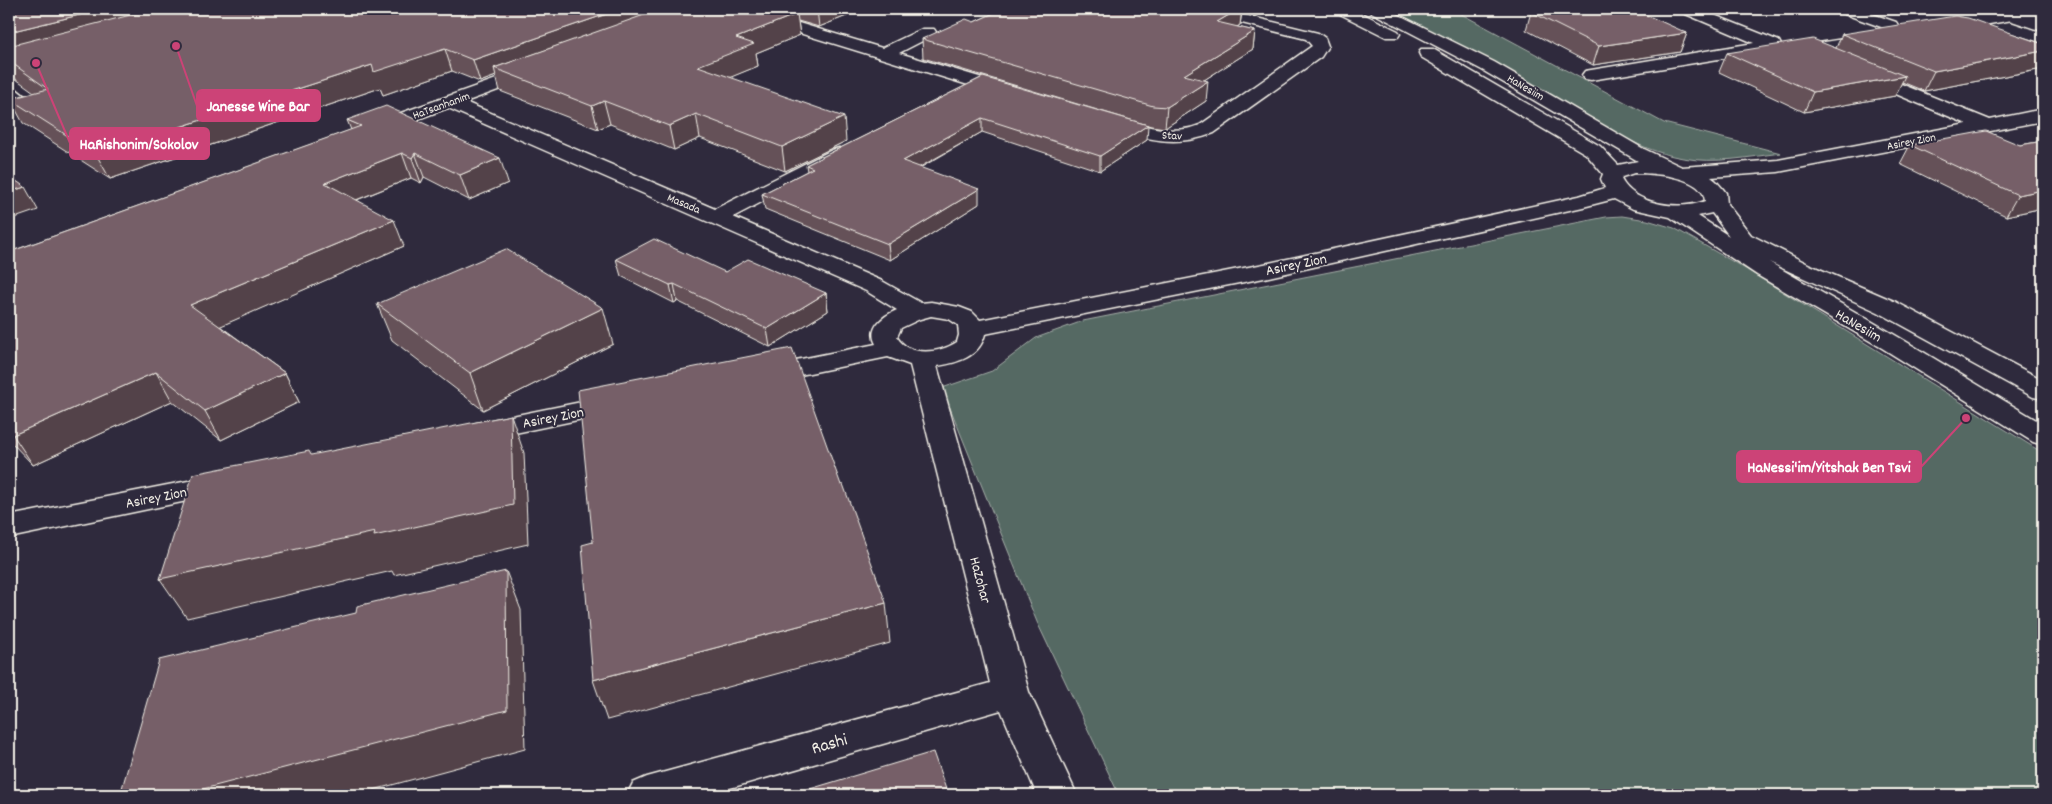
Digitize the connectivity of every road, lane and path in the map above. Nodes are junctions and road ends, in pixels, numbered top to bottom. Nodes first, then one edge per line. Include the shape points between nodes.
1 (736, 9) edge
2 (1202, 9) edge
3 (1342, 9) edge
4 (1376, 9) edge
5 (1686, 9) edge
6 (1844, 9) edge
7 (1946, 28) edge
8 (928, 32) dead end
9 (1981, 32) junction
10 (2043, 38) edge
11 (1772, 45) junction
12 (1806, 50) junction
13 (884, 54) junction
14 (2043, 55) edge
15 (1832, 61) edge
16 (549, 65) edge
17 (1849, 68) edge
18 (1591, 75) dead end
19 (1026, 96) edge
20 (449, 102) junction
21 (2043, 115) edge
22 (1092, 116) edge
23 (1990, 126) junction
24 (353, 137) edge
25 (856, 146) edge
26 (1778, 166) junction
27 (1677, 172) junction
28 (1616, 182) junction
29 (1717, 201) junction
30 (1677, 212) junction
31 (716, 217) junction
32 (916, 311) junction
33 (973, 329) junction
34 (892, 348) junction
35 (922, 359) junction
36 (737, 380) edge
37 (2040, 385) edge
38 (640, 399) edge
39 (2043, 436) edge
40 (455, 437) edge
41 (251, 478) edge
42 (9, 527) edge
43 (1011, 692) junction
44 (647, 795) edge
45 (1057, 795) edge

1 - 13 street
2 - 22 street, Stav via 1312,36 1320,46 1194,136 1149,134
3 - 28 street, HaNesiim via 1418,48 1593,150
4 - 27 street, HaNesiim via 1488,66 1628,148
5 - 11 street
6 - 12 street via 1895,30
7 - 9 street
8 - 13 street
9 - 10 street via 2010,27
9 - 14 street
11 - 12 street
11 - 18 street
12 - 15 street
13 - 19 street
16 - 20 street, HaTsanhanim
17 - 23 street
20 - 24 street, HaTsanhanim
20 - 31 street, Masada
21 - 23 street, Asirey Zion
23 - 26 street, Asirey Zion
25 - 31 street
26 - 27 street, Asirey Zion
26 - 29 street, Asirey Zion via 1741,181
27 - 28 street, Asirey Zion via 1638,167 1622,170
27 - 29 street, HaNesiim via 1706,184 1714,191
28 - 30 street, HaNesiim via 1642,205
28 - 33 street, Asirey Zion via 1583,201 1264,271
29 - 30 street, Asirey Zion via 1708,210
29 - 37 street, HaNesiim via 1743,240 1887,307
30 - 39 street, HaNesiim via 1765,270
31 - 32 street, Masada via 874,286
32 - 33 street via 938,310 958,314
32 - 34 street via 902,315 886,331 886,340
33 - 35 street via 966,347 954,354
34 - 35 street via 905,356
34 - 36 street
35 - 43 street, HaZohar
38 - 40 street, Asirey Zion
41 - 42 street, Asirey Zion
43 - 44 street, Rashi
43 - 45 street, HaZohar

